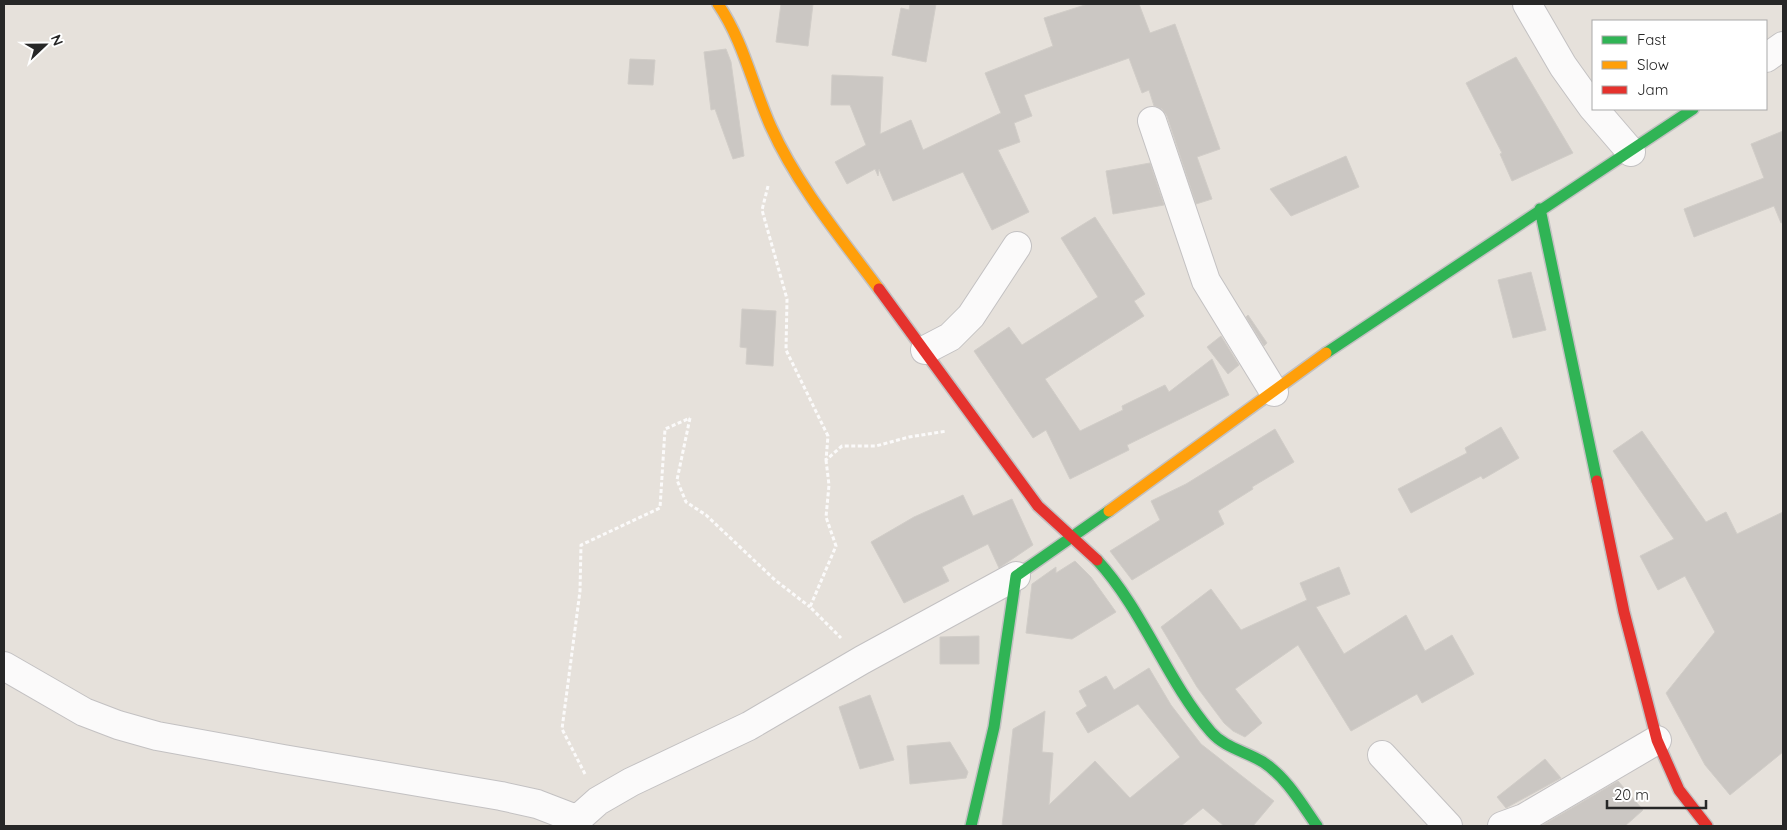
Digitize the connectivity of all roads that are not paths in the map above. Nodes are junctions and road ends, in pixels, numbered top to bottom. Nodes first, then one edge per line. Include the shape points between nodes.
1 (718, 4) edge
2 (1527, 4) edge
3 (1783, 46) edge
4 (1767, 57) edge
5 (1592, 105) edge
6 (1596, 110) edge
7 (1692, 110) edge
8 (1152, 122) dead end
9 (1631, 152) junction
10 (1540, 209) junction
11 (1017, 246) dead end
12 (925, 350) junction
13 (1274, 392) junction
14 (1072, 536) junction
15 (1016, 576) junction
16 (4, 666) edge
17 (1658, 740) junction
18 (1382, 755) dead end
19 (573, 823) edge
20 (971, 826) edge
21 (1318, 826) edge
22 (1448, 826) edge
23 (1502, 826) edge
24 (1707, 826) edge

1 - 12 street via 742,43 778,143 811,196
2 - 5 street via 1563,66
3 - 4 street
6 - 9 street
7 - 9 street
8 - 13 street via 1206,281
9 - 10 street
10 - 13 street
10 - 17 street via 1622,602
11 - 12 street via 970,316 950,337
12 - 14 street via 1038,506
13 - 14 street
14 - 15 street
14 - 21 street via 1092,552 1112,577 1193,711 1232,750 1272,768
15 - 19 street via 748,726 631,782 598,801
15 - 20 street via 994,727
16 - 19 street via 84,712 118,726 274,758 500,796 537,804
17 - 23 street via 1524,818
17 - 24 street via 1679,790
18 - 22 street

